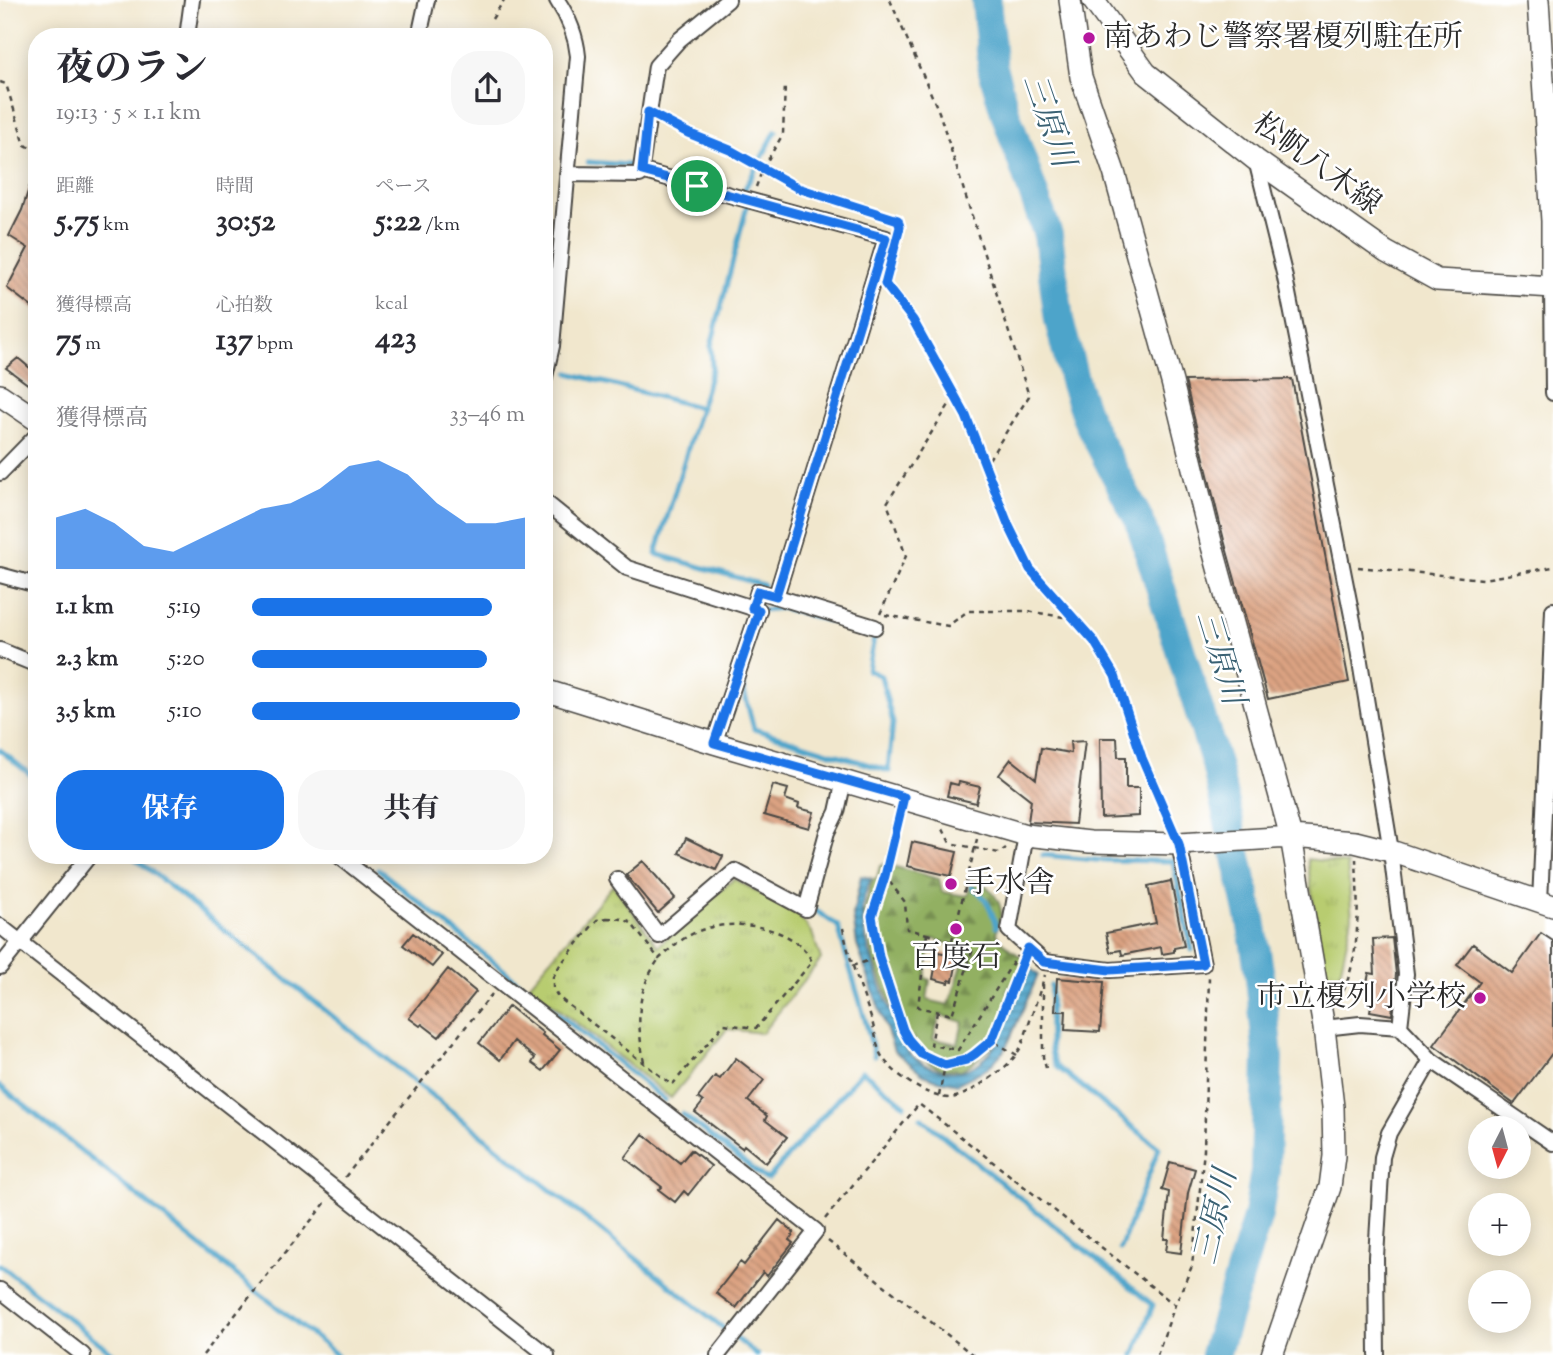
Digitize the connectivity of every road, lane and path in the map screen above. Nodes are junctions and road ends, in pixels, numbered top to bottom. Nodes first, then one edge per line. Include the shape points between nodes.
1 (192, 0) edge
2 (427, 0) edge
3 (504, 0) edge
4 (557, 0) edge
5 (728, 0) edge
6 (890, 0) edge
7 (1070, 0) edge
8 (1093, 0) edge
9 (1538, 0) edge
10 (492, 19) dead end
11 (188, 28) edge
12 (421, 28) edge
13 (0, 82) edge
14 (785, 85) dead end
15 (648, 112) junction
16 (28, 146) edge
17 (1256, 160) junction
18 (763, 168) junction
19 (642, 171) junction
20 (567, 174) junction
21 (752, 200) junction
22 (897, 239) dead end
23 (885, 284) dead end
24 (1552, 287) edge
25 (553, 335) edge
26 (1553, 393) edge
27 (0, 395) edge
28 (954, 396) junction
29 (28, 414) edge
30 (28, 444) edge
31 (985, 466) junction
32 (0, 473) edge
33 (553, 508) edge
34 (1342, 565) junction
35 (1553, 567) edge
36 (0, 575) edge
37 (28, 583) edge
38 (776, 596) junction
39 (752, 608) junction
40 (1553, 610) edge
41 (1075, 619) junction
42 (878, 620) junction
43 (0, 650) edge
44 (28, 661) edge
45 (553, 693) edge
46 (714, 743) junction
47 (844, 780) junction
48 (904, 797) junction
49 (939, 821) dead end
50 (981, 821) junction
51 (1026, 835) junction
52 (1291, 837) junction
53 (1354, 842) junction
54 (1185, 843) junction
55 (975, 848) junction
56 (1391, 851) junction
57 (83, 864) edge
58 (349, 864) edge
59 (885, 876) junction
60 (617, 879) dead end
61 (958, 886) dead end
62 (965, 888) junction
63 (1546, 904) edge
64 (0, 926) edge
65 (844, 928) dead end
66 (927, 934) junction
67 (952, 941) junction
68 (20, 942) junction
69 (1026, 946) junction
70 (879, 957) junction
71 (659, 959) junction
72 (1047, 962) junction
73 (1203, 964) junction
74 (852, 966) junction
75 (0, 967) edge
76 (1044, 981) junction
77 (500, 983) junction
78 (937, 1012) junction
79 (1399, 1027) junction
80 (1324, 1028) junction
81 (994, 1042) junction
82 (1017, 1055) junction
83 (1431, 1060) junction
84 (645, 1064) junction
85 (945, 1065) junction
86 (1046, 1068) dead end
87 (939, 1096) junction
88 (1553, 1143) edge
89 (336, 1189) junction
90 (816, 1231) junction
91 (0, 1290) edge
92 (1175, 1305) junction
93 (83, 1355) edge
94 (203, 1355) edge
95 (547, 1355) edge
96 (718, 1355) edge
97 (973, 1355) edge
98 (1157, 1355) edge
99 (1272, 1355) edge
100 (1377, 1355) edge

1 - 11 street
2 - 12 street
3 - 10 path
4 - 20 street via 568,17 578,56
5 - 15 street via 679,40 656,66
6 - 31 path via 939,112 1029,396
7 - 52 street via 1081,77 1114,172
8 - 17 street, 松帆八木線 via 1146,73
9 - 24 street
13 - 16 path via 6,84
14 - 18 path via 783,134
15 - 18 path
15 - 19 street
17 - 24 street, 松帆八木線 via 1386,252 1437,280
17 - 34 street via 1284,273
18 - 21 path
18 - 22 path via 798,188 898,220
19 - 20 street via 640,175
19 - 21 street
20 - 25 street
21 - 38 street via 886,238
23 - 28 path via 913,320
24 - 26 street
27 - 29 street
28 - 31 path
28 - 42 path via 887,503 906,556
30 - 32 street
31 - 41 path via 1030,569
33 - 39 street via 627,568
34 - 35 path via 1483,579
34 - 56 street
36 - 37 street
38 - 39 street via 758,591
38 - 42 street
39 - 46 street via 759,610
40 - 63 street
41 - 42 path via 1027,611 968,611 948,626
41 - 54 path via 1115,676 1142,758
43 - 44 street
45 - 46 street
46 - 47 street
47 - 48 street
47 - 60 street via 806,909 735,871 659,936
48 - 50 street
48 - 59 path
49 - 55 path via 950,843
50 - 51 street
50 - 55 path
51 - 54 street via 1090,842
51 - 55 path via 999,853
51 - 69 street via 1009,930
52 - 53 street
52 - 54 street
52 - 80 street
53 - 56 street
53 - 80 path via 1359,923 1347,986
54 - 73 street
55 - 62 path
56 - 63 street
56 - 79 street via 1406,974
57 - 68 street
58 - 77 street
59 - 66 path via 905,902 907,929
59 - 70 path via 872,916
61 - 62 path
62 - 67 path
64 - 68 street
65 - 74 path
66 - 67 path
66 - 78 path via 918,1007
67 - 78 path via 973,949 952,1015
68 - 75 street
68 - 89 street
69 - 72 street
69 - 78 path via 958,1050 931,1045
69 - 81 path
70 - 74 path
70 - 85 path via 908,1039 921,1054
71 - 84 path via 642,989 639,1032
71 - 84 path via 631,923 607,918 597,920 553,977 558,997
71 - 84 path via 679,941 725,924 786,935 812,962 756,1028 724,1024 672,1085
72 - 73 street via 1110,970
72 - 76 path
73 - 92 path via 1210,980 1204,1150 1192,1266
74 - 87 path via 888,1065
76 - 82 path
76 - 86 path
77 - 89 path
77 - 90 street
79 - 80 street via 1360,1024
79 - 83 street
80 - 99 street via 1333,1107 1330,1187
81 - 82 path
81 - 85 path via 966,1060
82 - 87 path via 972,1090 949,1098
83 - 88 street
83 - 100 street via 1389,1133 1382,1157
85 - 87 path
89 - 94 path
89 - 95 street
90 - 92 path via 919,1104
90 - 96 street
90 - 97 path
91 - 93 street
92 - 98 path

